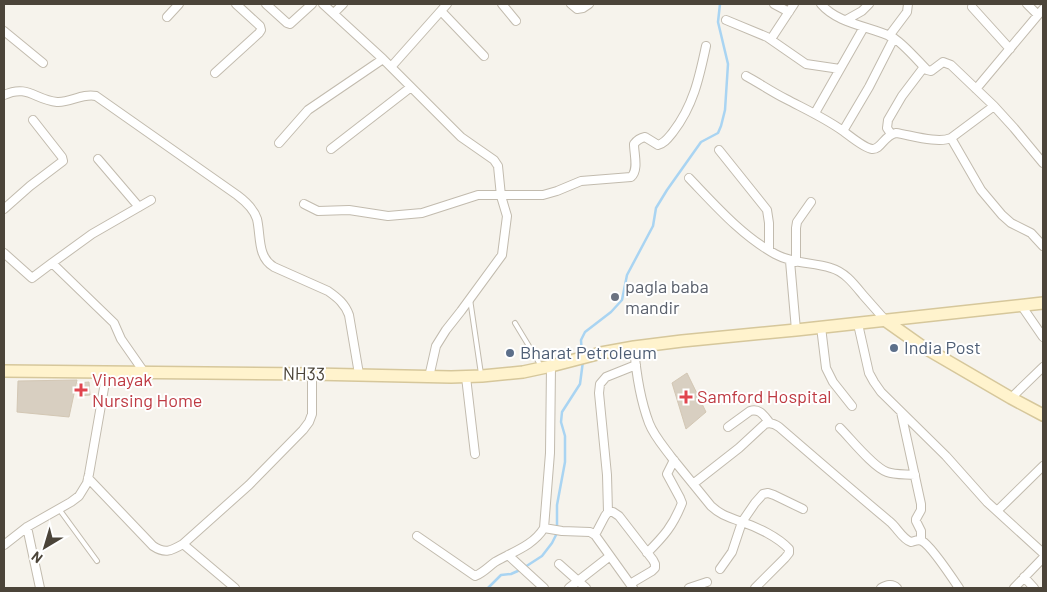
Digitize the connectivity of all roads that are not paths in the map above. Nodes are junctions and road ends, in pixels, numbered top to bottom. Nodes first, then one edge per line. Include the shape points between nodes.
1 (179, 4) edge
2 (236, 4) edge
3 (266, 4) edge
4 (312, 4) edge
5 (324, 4) edge
6 (343, 4) edge
7 (447, 4) edge
8 (571, 4) edge
9 (589, 4) edge
10 (774, 4) edge
11 (794, 4) edge
12 (821, 4) edge
13 (869, 4) edge
14 (908, 4) edge
15 (1027, 4) edge
16 (504, 5) edge
17 (972, 6) dead end
18 (441, 11) junction
19 (789, 12) junction
20 (1040, 12) edge
21 (334, 13) junction
22 (167, 17) dead end
23 (726, 20) dead end
24 (846, 20) junction
25 (516, 21) dead end
26 (864, 27) junction
27 (6, 35) edge
28 (892, 37) junction
29 (771, 40) junction
30 (706, 46) dead end
31 (1010, 48) junction
32 (484, 56) dead end
33 (383, 59) junction
34 (43, 63) dead end
35 (391, 67) junction
36 (924, 67) junction
37 (840, 68) junction
38 (215, 72) dead end
39 (746, 76) dead end
40 (411, 86) junction
41 (976, 89) junction
42 (4, 95) edge
43 (994, 106) junction
44 (815, 114) junction
45 (33, 120) dead end
46 (843, 131) junction
47 (891, 134) junction
48 (951, 138) junction
49 (279, 143) dead end
50 (331, 148) dead end
51 (718, 150) dead end
52 (98, 159) dead end
53 (1043, 163) edge
54 (689, 178) dead end
55 (501, 196) junction
56 (151, 200) dead end
57 (811, 202) dead end
58 (304, 204) dead end
59 (139, 207) junction
60 (4, 209) edge
61 (1043, 246) edge
62 (769, 250) junction
63 (4, 253) edge
64 (793, 261) junction
65 (52, 263) junction
66 (470, 299) junction
67 (1043, 303) edge
68 (1021, 305) junction
69 (886, 321) junction
70 (515, 322) dead end
71 (858, 324) junction
72 (821, 328) junction
73 (796, 330) junction
74 (1043, 337) edge
75 (634, 347) junction
76 (636, 365) junction
77 (547, 367) junction
78 (1043, 367) edge
79 (4, 371) edge
80 (107, 371) junction
81 (144, 372) junction
82 (312, 374) junction
83 (359, 374) junction
84 (482, 376) junction
85 (429, 377) junction
86 (466, 377) junction
87 (1011, 398) junction
88 (852, 406) dead end
89 (900, 411) junction
90 (1043, 415) edge
91 (770, 423) junction
92 (728, 427) dead end
93 (840, 428) dead end
94 (475, 454) dead end
95 (674, 460) junction
96 (1043, 466) edge
97 (914, 475) junction
98 (88, 478) junction
99 (693, 484) junction
100 (59, 509) junction
101 (803, 509) dead end
102 (997, 511) junction
103 (608, 512) junction
104 (742, 522) junction
105 (27, 527) junction
106 (547, 529) junction
107 (595, 535) junction
108 (417, 536) dead end
109 (920, 540) junction
110 (183, 544) junction
111 (4, 545) edge
112 (647, 553) junction
113 (1043, 553) edge
114 (508, 555) junction
115 (610, 556) junction
116 (1043, 558) edge
117 (97, 561) dead end
118 (558, 564) dead end
119 (720, 569) dead end
120 (1024, 577) junction
121 (578, 581) junction
122 (707, 582) dead end
123 (631, 586) edge
124 (40, 588) edge
125 (235, 588) edge
126 (544, 588) edge
127 (569, 588) edge
128 (586, 588) edge
129 (689, 588) edge
130 (755, 588) edge
131 (881, 588) edge
132 (897, 588) edge
133 (959, 588) edge
134 (1014, 588) edge
135 (1034, 588) edge

1 - 22 street
2 - 38 street via 261,30
3 - 4 street via 290,24
5 - 21 street
6 - 21 street
7 - 18 street
8 - 9 street via 580,9
10 - 19 street
11 - 19 street
12 - 24 street
13 - 24 street
14 - 28 street via 907,12
15 - 20 street
16 - 25 street
17 - 31 street
18 - 32 street
18 - 35 street
19 - 29 street
20 - 31 street
21 - 33 street
23 - 29 street
24 - 26 street
26 - 28 street
26 - 37 street
27 - 34 street
28 - 36 street
28 - 46 street via 869,87
29 - 37 street via 806,64
30 - 55 street via 685,115 661,144 645,137 636,141 634,175 581,181 543,195
31 - 41 street
33 - 35 street
33 - 49 street via 308,110
35 - 40 street
36 - 41 street via 930,71 943,62 947,63
36 - 47 street via 888,120 887,128
37 - 44 street
39 - 44 street
40 - 50 street
40 - 55 street via 461,137 494,160
41 - 43 street
42 - 83 street via 21,91 58,102 96,96 236,194 252,209 266,261 336,296 346,308
43 - 48 street
43 - 53 street
44 - 46 street
45 - 60 street via 62,161
46 - 47 street via 874,150
47 - 48 street via 936,140
48 - 61 street via 981,190 1002,215 1031,233
51 - 62 street via 767,210
52 - 59 street
54 - 62 street via 734,224
55 - 58 street via 478,195 422,213 388,216 349,210 318,211
55 - 66 street via 507,216 502,255
56 - 59 street
57 - 64 street via 797,222
59 - 65 street via 86,237
62 - 64 street
63 - 65 street via 32,278
64 - 69 street via 830,267 843,273
64 - 73 street
65 - 81 street via 114,323
66 - 84 lane
66 - 85 street via 436,346
67 - 68 main road, NH33
68 - 69 main road, NH33
68 - 74 street
69 - 71 main road, NH33
69 - 87 main road via 920,345
70 - 77 lane
71 - 72 main road, NH33
71 - 89 street via 869,373 881,392
72 - 73 main road, NH33
72 - 88 street via 826,368
73 - 75 main road, NH33
75 - 76 street
75 - 77 main road, NH33
76 - 95 street via 650,424
76 - 103 street via 606,377 600,384
77 - 84 main road, NH33
77 - 106 street via 550,452
78 - 87 street
79 - 80 main road, NH33
80 - 81 main road, NH33
80 - 98 street
81 - 82 main road, NH33
82 - 83 main road, NH33
82 - 110 street via 312,414 303,430 249,485
83 - 85 main road, NH33
84 - 86 main road, NH33
85 - 86 main road, NH33
86 - 94 street
87 - 90 main road
89 - 97 street
89 - 102 street
91 - 92 street via 758,410 754,410
91 - 99 street
91 - 109 street via 780,427 891,522 906,540
93 - 97 street via 885,471
95 - 99 street
95 - 112 street via 667,474 682,503 670,528
96 - 102 street
97 - 109 street via 922,504 916,519 921,531
98 - 100 street via 79,496
98 - 110 street via 153,546 164,552
99 - 104 street via 720,514
100 - 105 street
100 - 117 lane
101 - 104 street via 774,494 763,494
102 - 113 street
103 - 107 street
103 - 112 street via 618,516
104 - 119 street via 732,552
104 - 130 street via 789,549 785,558
105 - 111 street
105 - 124 street
106 - 107 street
106 - 114 street
107 - 115 street
108 - 114 street via 475,576
109 - 133 street
110 - 125 street
112 - 123 street via 655,568
114 - 126 street
115 - 121 street
115 - 123 street
116 - 120 street
118 - 121 street
120 - 134 street
120 - 135 street
121 - 127 street
121 - 128 street
122 - 129 street
131 - 132 street via 890,584

